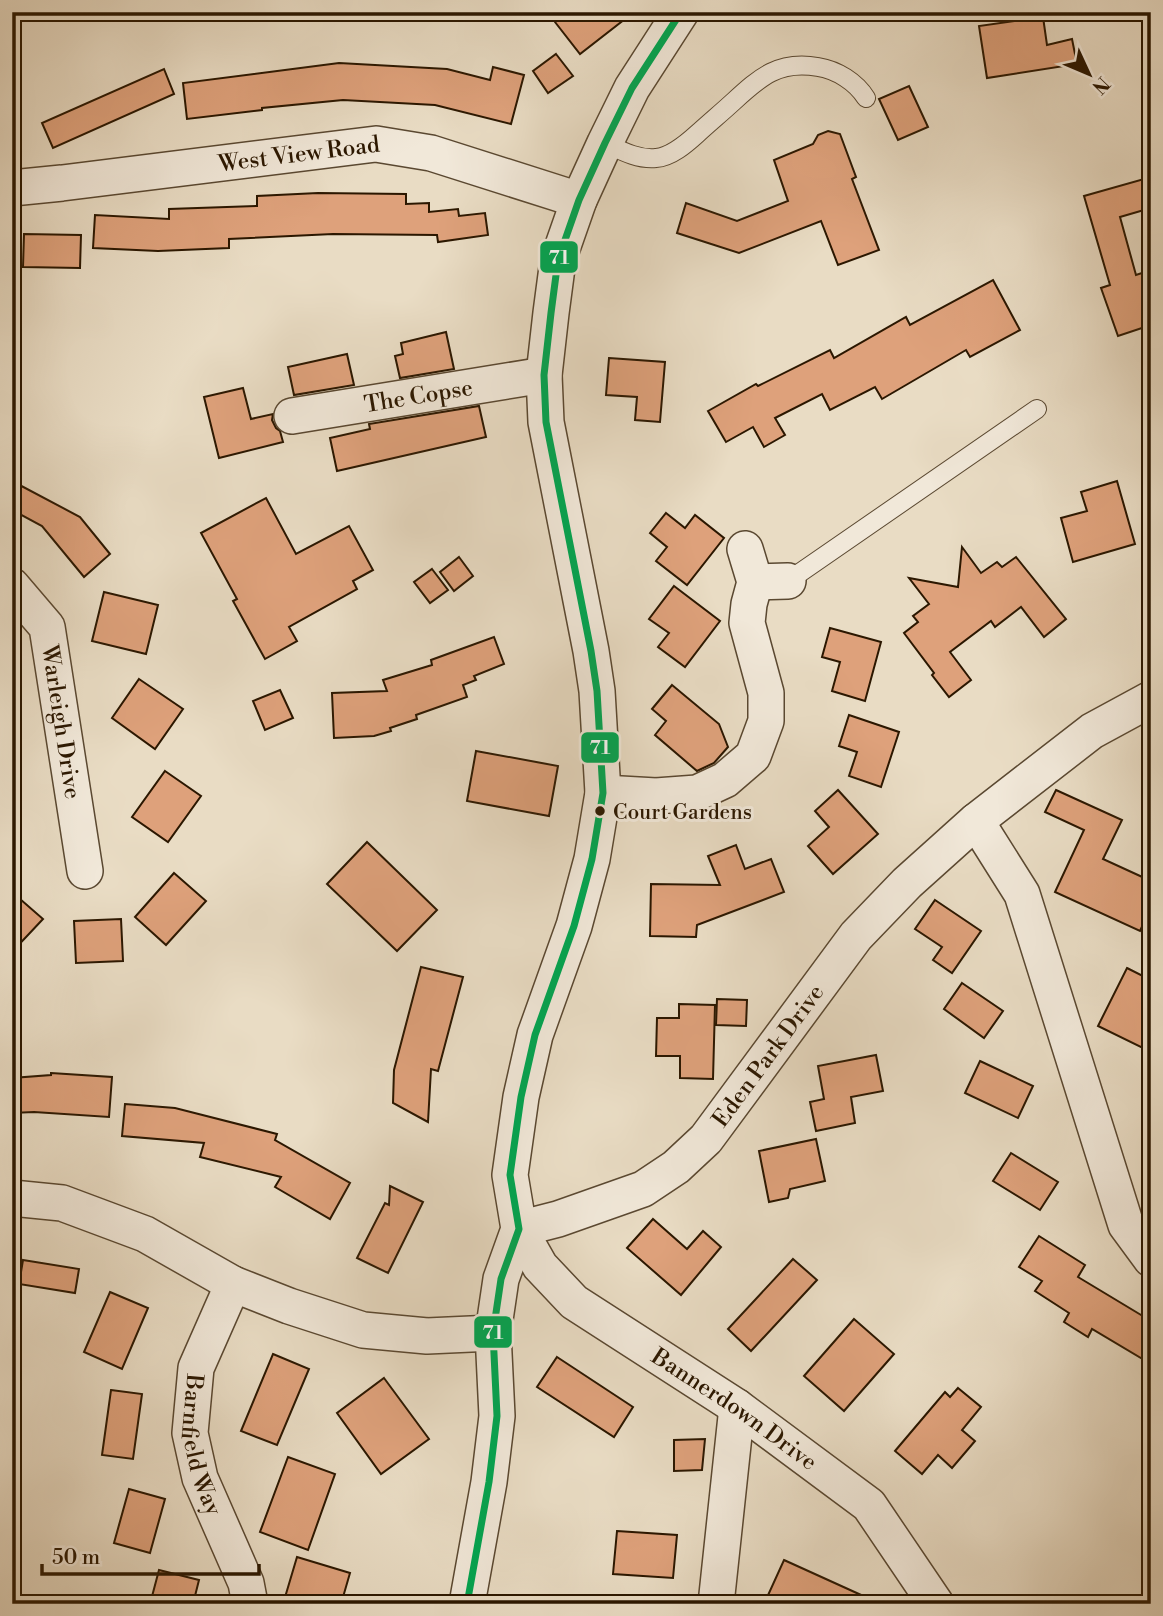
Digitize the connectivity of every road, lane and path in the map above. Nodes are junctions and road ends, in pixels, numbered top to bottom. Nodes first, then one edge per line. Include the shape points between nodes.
1 (681, 12) edge
2 (866, 98) dead end
3 (605, 143) junction
4 (12, 188) edge
5 (579, 200) junction
6 (544, 375) junction
7 (1037, 409) dead end
8 (292, 416) dead end
9 (745, 549) dead end
10 (771, 582) junction
11 (12, 586) edge
12 (1151, 699) edge
13 (603, 793) junction
14 (976, 821) junction
15 (85, 871) dead end
16 (12, 1198) edge
17 (519, 1228) junction
18 (1151, 1259) edge
19 (233, 1284) junction
20 (493, 1333) junction
21 (737, 1407) junction
22 (250, 1604) edge
23 (467, 1604) edge
24 (716, 1604) edge
25 (936, 1604) edge

1 - 3 street via 632,88
2 - 3 lane via 847,78 827,68 790,65 763,76 666,156 638,156
3 - 5 street
4 - 5 street, West View Road via 376,144 431,153
5 - 6 street via 558,260
6 - 8 street, The Copse
6 - 13 street via 552,458 597,691
7 - 10 lane
9 - 10 street
10 - 13 street via 749,604 747,623 766,693 766,721 753,756 725,780 697,793
11 - 15 street, Warleigh Drive via 47,627
12 - 14 street, Eden Park Drive via 1092,731
13 - 17 street via 592,859 574,926 535,1035 522,1097 510,1175
14 - 17 street, Eden Park Drive via 856,936 706,1139 676,1167 643,1189
14 - 18 street via 1023,894 1126,1225
16 - 19 street via 62,1203 145,1234
17 - 20 street via 501,1279
17 - 21 street, Bannerdown Drive via 540,1266 574,1302
19 - 20 street via 363,1330 427,1336
19 - 22 street, Barnfield Way via 196,1368 190,1433 200,1478 246,1584
20 - 23 street via 497,1416
21 - 24 street
21 - 25 street, Bannerdown Drive via 869,1505

